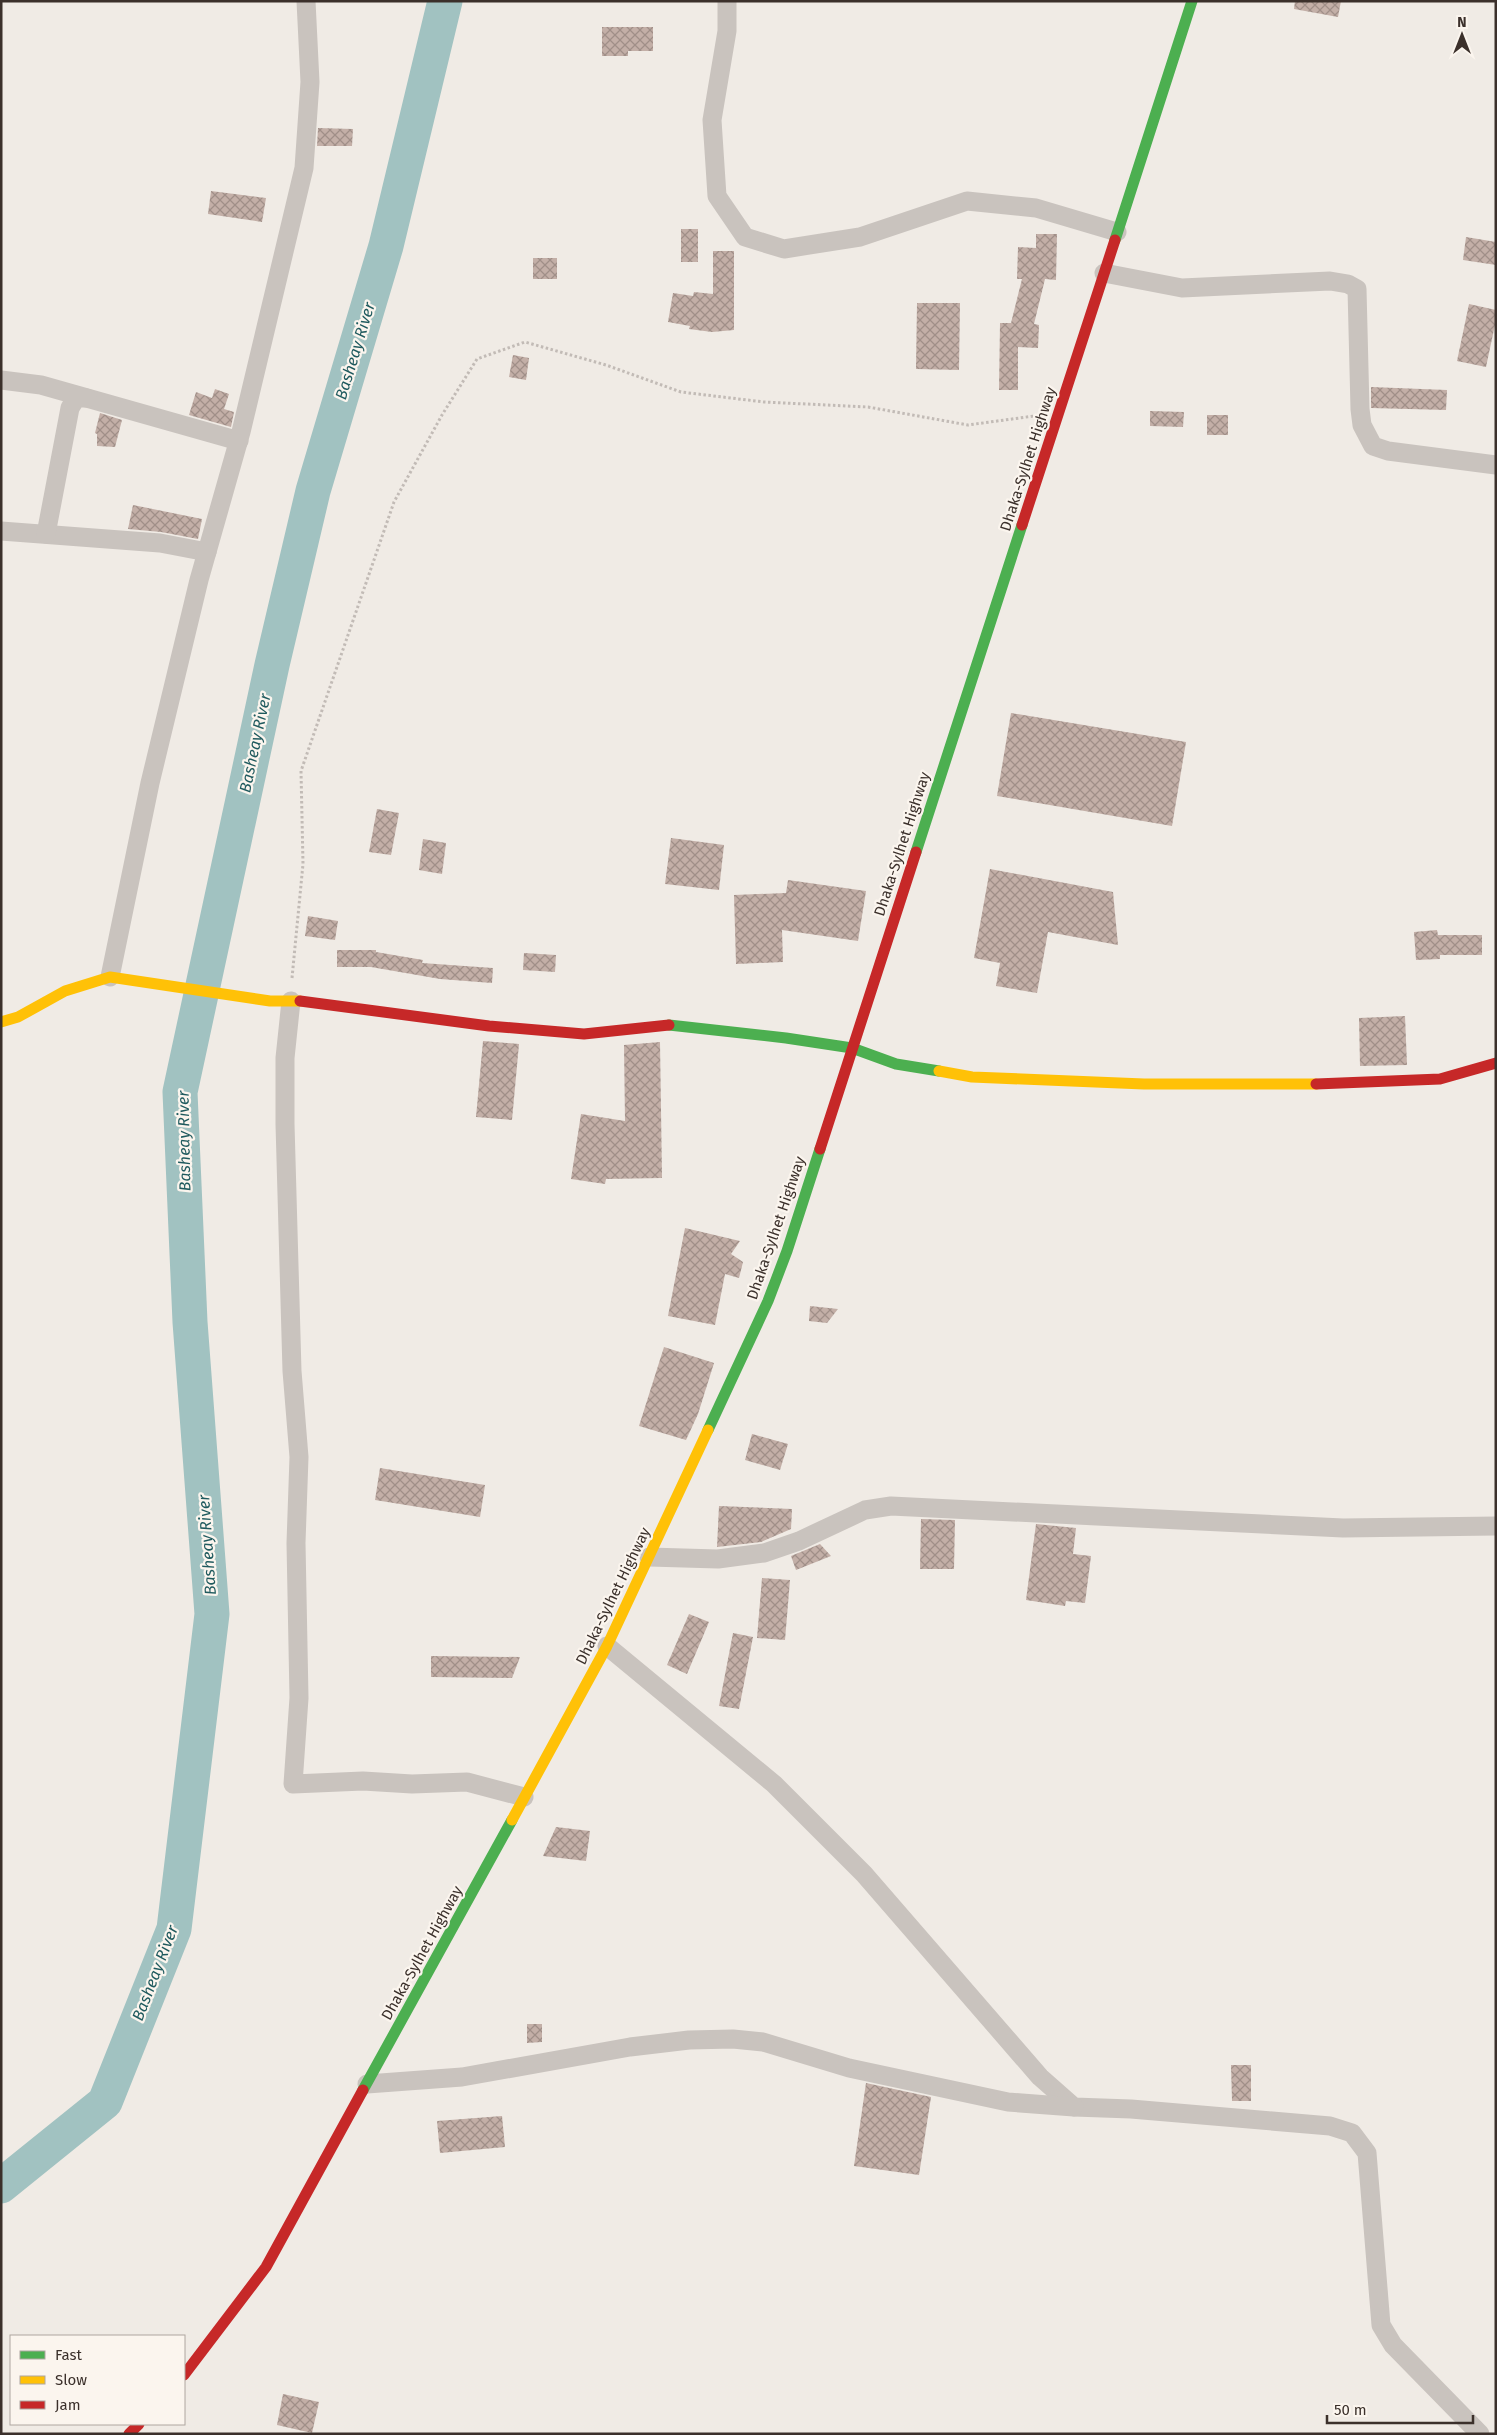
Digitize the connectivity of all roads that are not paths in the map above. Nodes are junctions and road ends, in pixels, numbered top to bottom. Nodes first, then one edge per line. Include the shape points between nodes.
1 (306, 1) edge
2 (727, 1) edge
3 (1192, 1) edge
4 (1117, 232) junction
5 (1104, 273) junction
6 (1, 380) edge
7 (87, 398) junction
8 (239, 441) junction
9 (1496, 465) edge
10 (1, 531) edge
11 (46, 534) junction
12 (207, 552) junction
13 (110, 977) junction
14 (291, 1001) junction
15 (1, 1022) edge
16 (852, 1048) junction
17 (1496, 1063) edge
18 (1496, 1526) edge
19 (649, 1557) junction
20 (607, 1646) junction
21 (524, 1797) junction
22 (367, 2084) junction
23 (1074, 2107) junction
24 (185, 2374) edge
25 (138, 2425) edge
26 (129, 2434) edge
27 (1480, 2434) edge

1 - 8 street via 310,82 304,168
2 - 4 street via 727,31 712,120 717,187 718,196 745,237 784,249 860,237 967,201 1036,208
3 - 4 main road, Dhaka-Sylhet Highway
4 - 5 main road, Dhaka-Sylhet Highway
5 - 9 street via 1182,288 1330,281 1348,284 1357,289 1360,409 1362,426 1373,446 1388,451
5 - 16 main road, Dhaka-Sylhet Highway
6 - 7 street via 41,385
7 - 8 street
7 - 11 street via 76,398 70,408
8 - 12 street
10 - 11 street
11 - 12 street via 160,543
12 - 13 street via 150,783
13 - 14 main road via 270,1001
13 - 15 main road via 65,991 18,1017
14 - 16 main road via 489,1026 574,1033 668,1025
14 - 21 street via 285,1058 285,1124 292,1371 299,1457 296,1543 298,1698 293,1784 467,1782
16 - 17 main road via 896,1064 972,1077 1144,1084 1306,1084 1440,1079
16 - 19 main road, Dhaka-Sylhet Highway via 768,1301
18 - 19 street via 1343,1528 890,1506 865,1510 799,1541 764,1553 718,1559
19 - 20 main road, Dhaka-Sylhet Highway
20 - 21 main road, Dhaka-Sylhet Highway
20 - 23 street via 774,1784 864,1874 1040,2077
21 - 22 main road, Dhaka-Sylhet Highway
22 - 23 street via 462,2077 630,2047 733,2039 763,2042 849,2068 1008,2102
22 - 24 main road, Dhaka-Sylhet Highway via 266,2267
23 - 27 street via 1330,2126 1352,2133 1367,2153 1381,2324 1393,2345
25 - 26 main road

